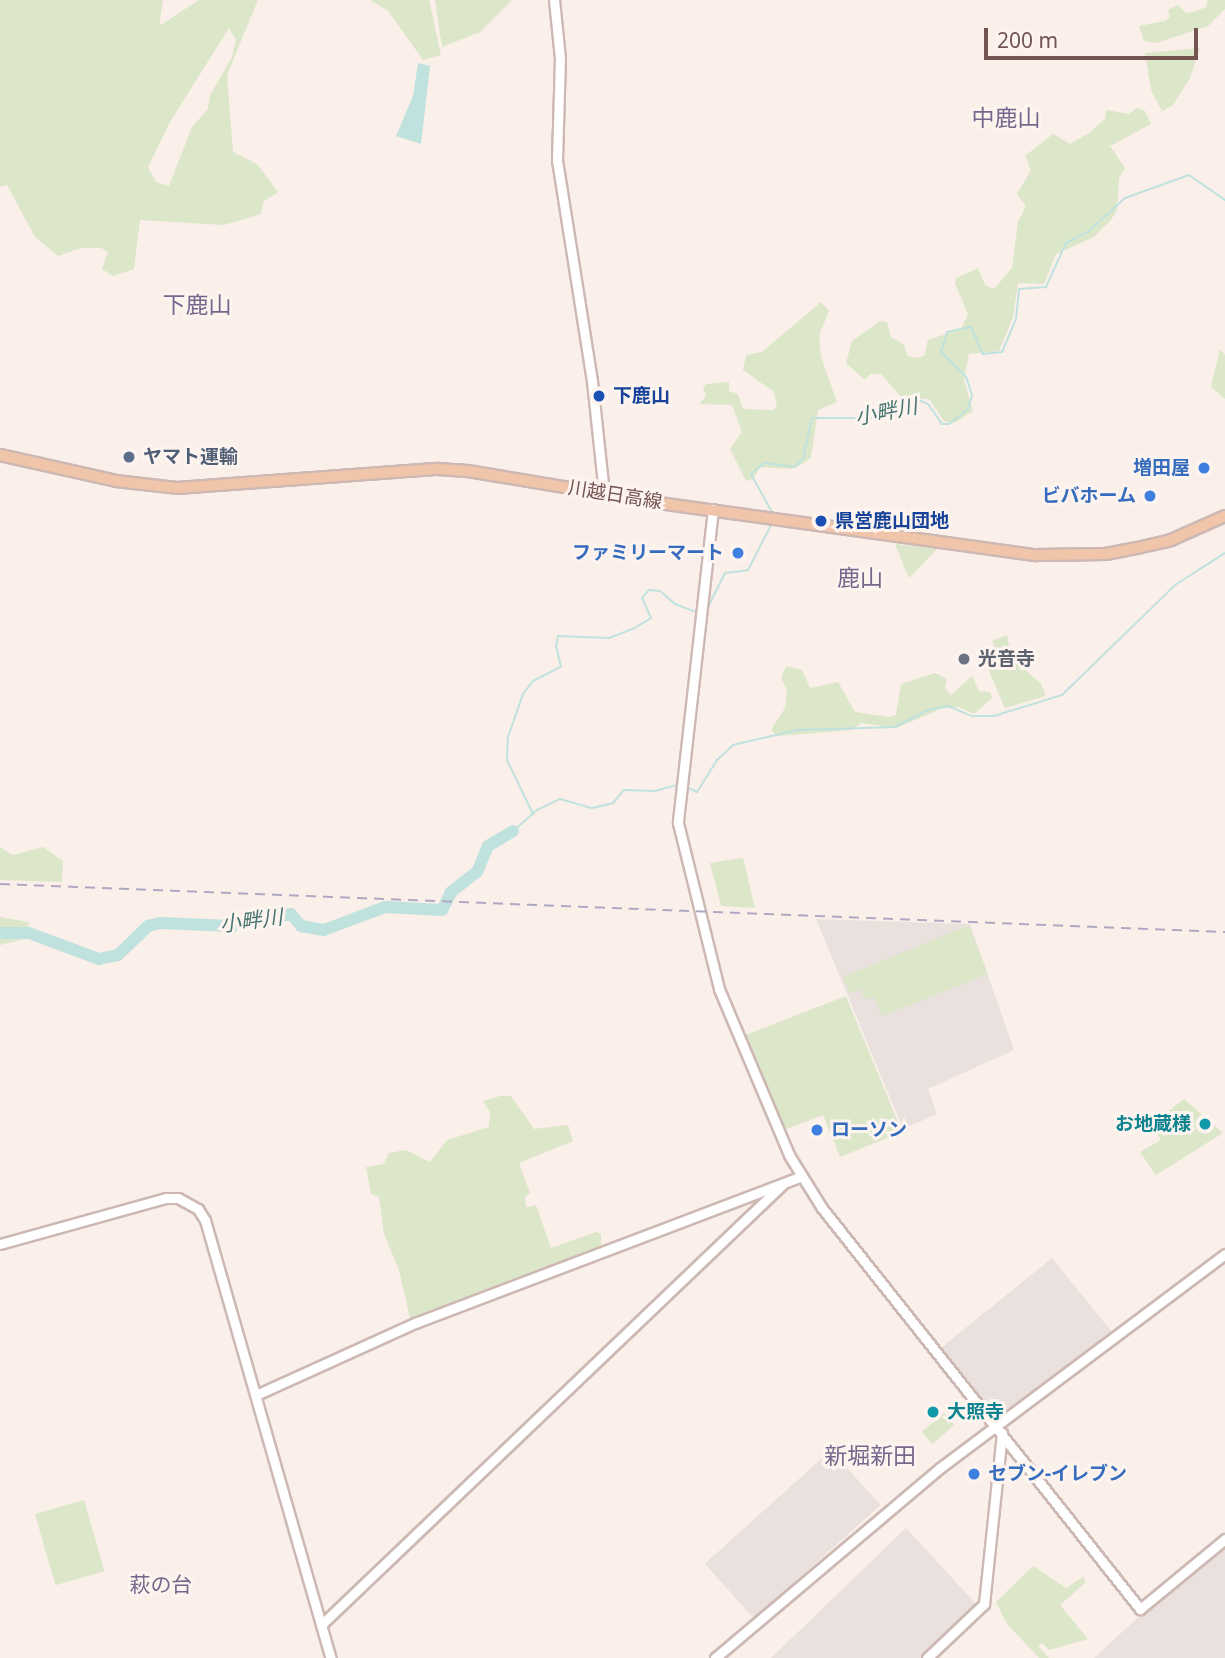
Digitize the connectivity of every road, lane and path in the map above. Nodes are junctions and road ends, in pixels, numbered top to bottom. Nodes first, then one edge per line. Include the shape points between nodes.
1 (554, 0) edge
2 (0, 455) edge
3 (604, 494) junction
4 (713, 509) junction
5 (1225, 516) edge
6 (800, 1177) junction
7 (784, 1183) junction
8 (0, 1244) edge
9 (1225, 1254) edge
10 (256, 1395) junction
11 (999, 1430) junction
12 (1225, 1539) edge
13 (321, 1625) junction
14 (331, 1658) edge
15 (715, 1658) edge
16 (928, 1658) edge

1 - 3 street via 560,58 557,160 592,381
2 - 3 main road, 川越日高線 via 156,487 438,469
3 - 4 main road, 川越日高線
4 - 5 main road, 川越日高線 via 1035,555 1075,555 1171,540
4 - 6 street via 678,823 715,978
6 - 7 street
6 - 11 street
7 - 10 street via 415,1324
7 - 13 street
8 - 10 street via 157,1200 178,1198 189,1203 205,1220
9 - 11 street
10 - 13 street
11 - 12 street via 1140,1609
11 - 15 street via 891,1507
11 - 16 street via 984,1604
13 - 14 street

